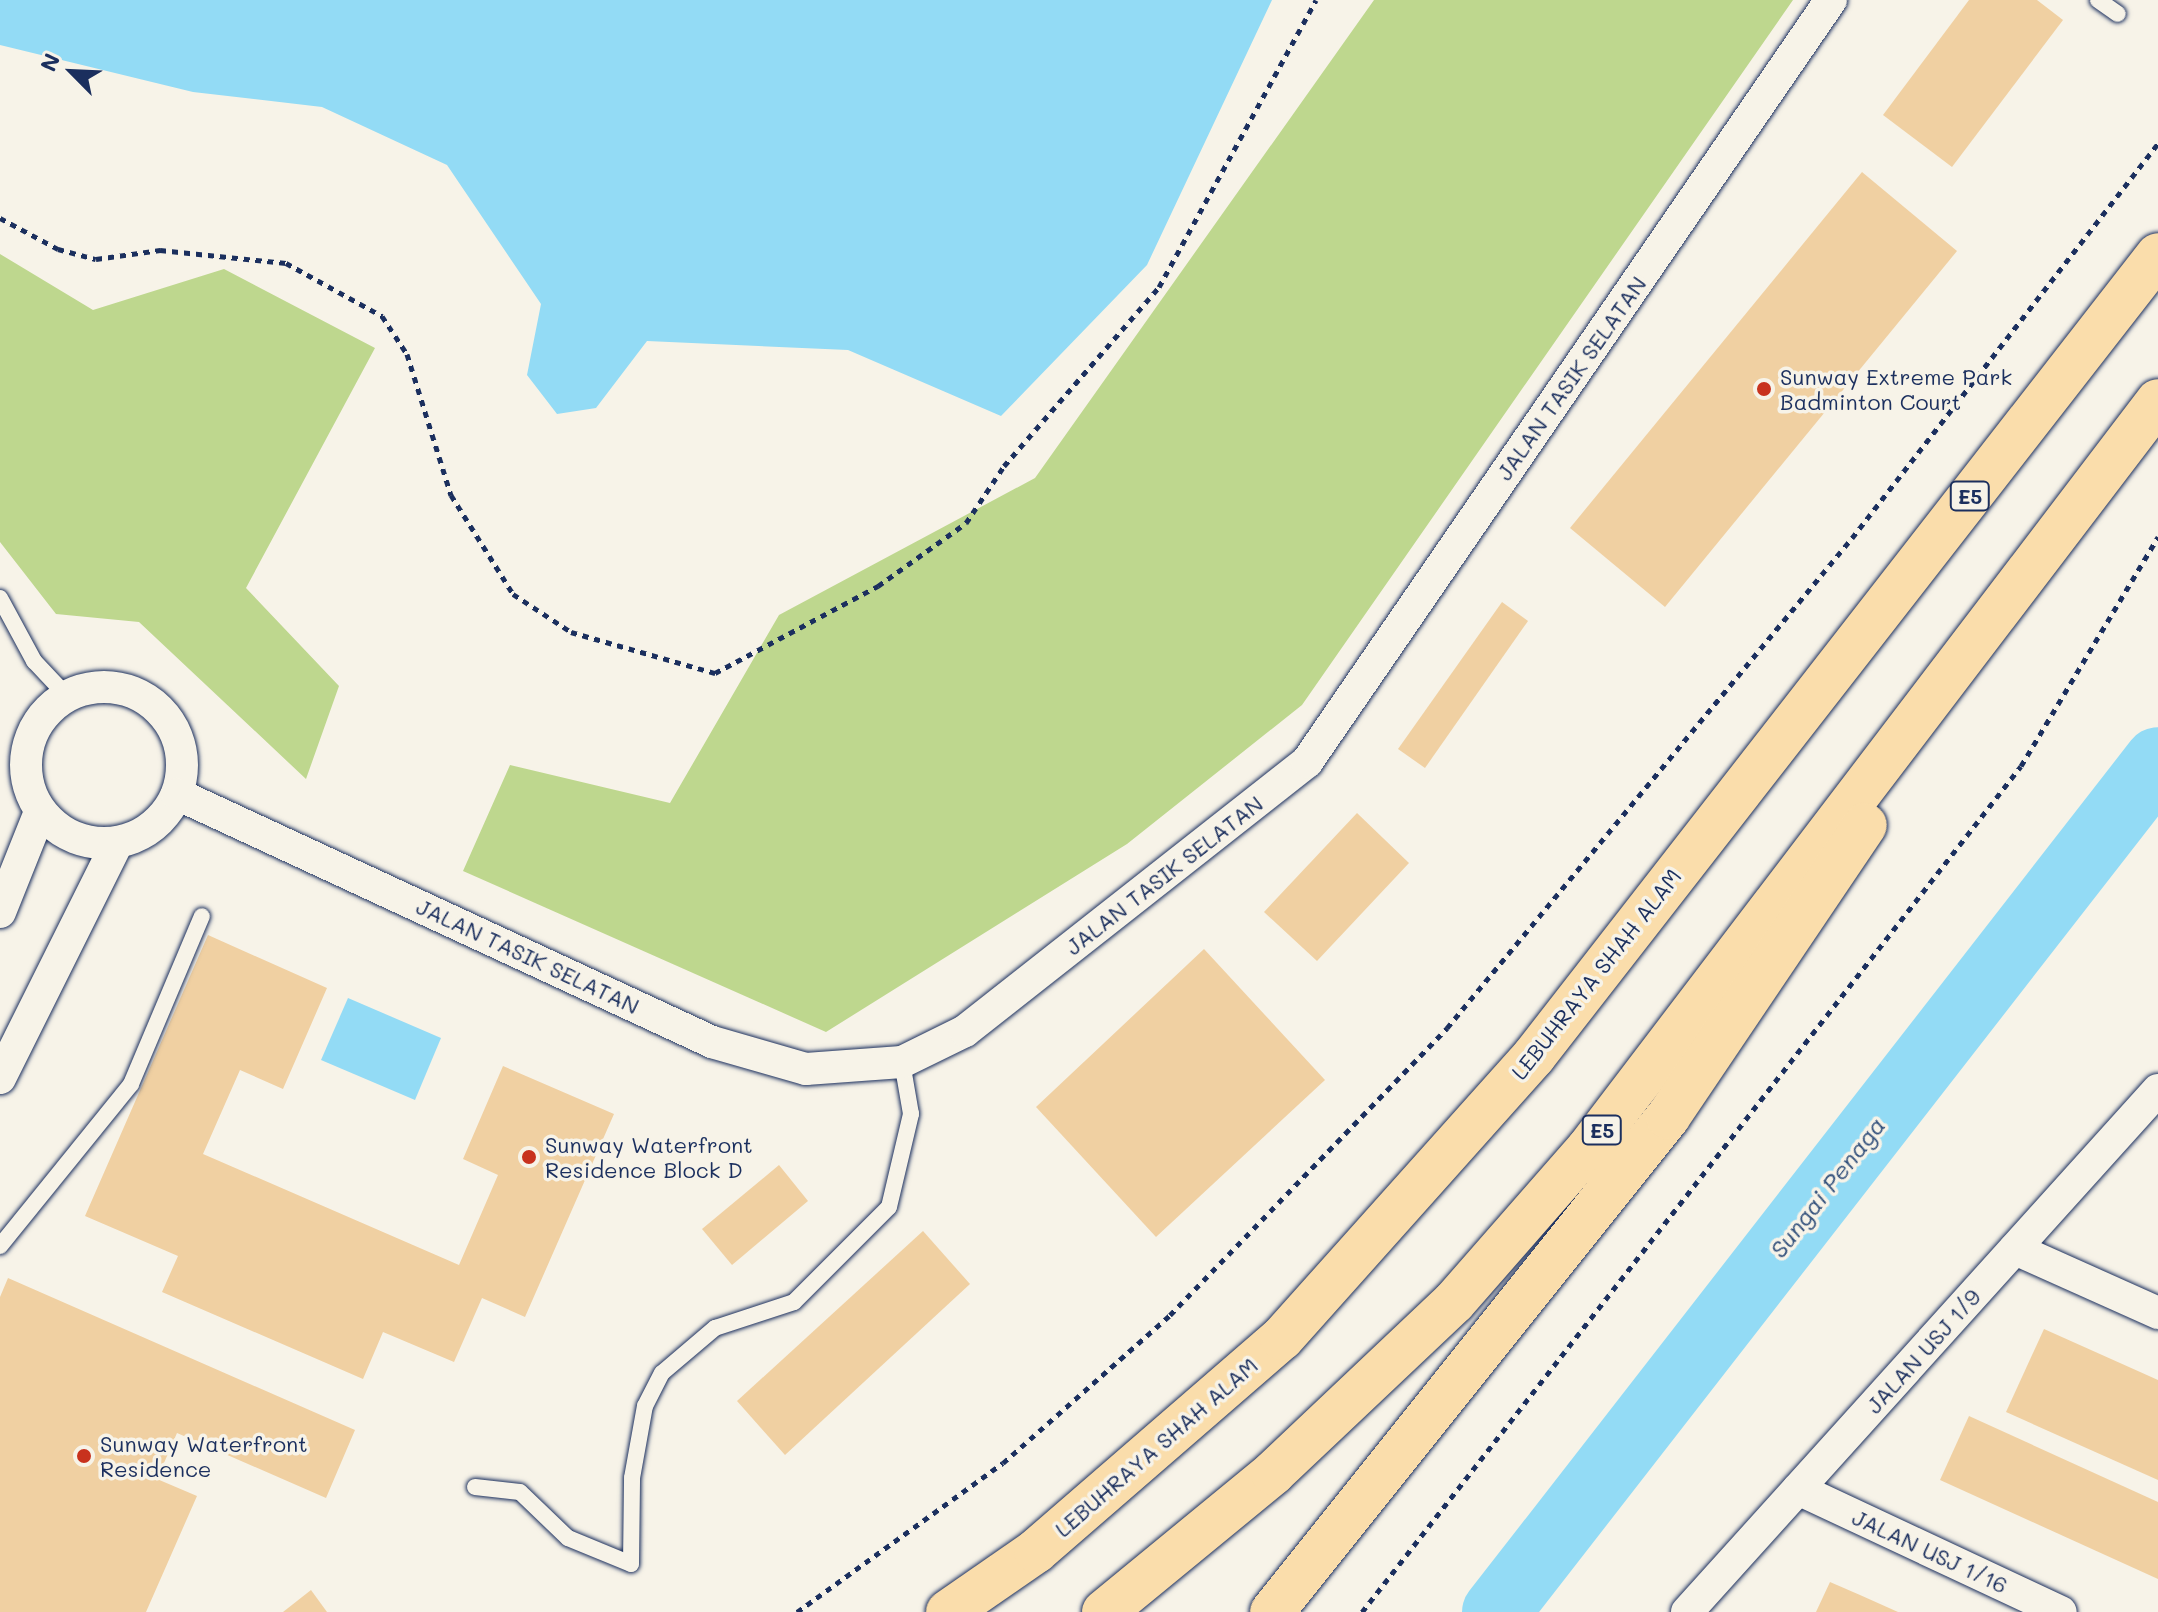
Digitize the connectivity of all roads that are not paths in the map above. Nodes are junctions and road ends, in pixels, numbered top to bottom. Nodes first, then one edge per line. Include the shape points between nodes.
1 (1831, 0) edge
2 (2098, 0) edge
3 (2118, 14) dead end
4 (2158, 255) edge
5 (2158, 401) edge
6 (2022, 575) junction
7 (0, 598) edge
8 (67, 696) junction
9 (177, 794) junction
10 (40, 812) junction
11 (117, 843) junction
12 (0, 912) edge
13 (202, 916) dead end
14 (902, 1062) junction
15 (0, 1078) edge
16 (2158, 1090) edge
17 (0, 1246) edge
18 (2015, 1249) junction
19 (2158, 1313) edge
20 (475, 1487) dead end
21 (1798, 1489) junction
22 (948, 1612) edge
23 (1104, 1612) edge
24 (1272, 1612) edge
25 (1687, 1612) edge
26 (2061, 1612) edge

1 - 14 street, JALAN TASIK SELATAN via 1307,762 965,1031
2 - 3 lane
4 - 22 highway, LEBUHRAYA SHAH ALAM / E5 via 1523,1068 1282,1338 1036,1551
5 - 6 highway, E5
6 - 23 highway, E5 via 1588,1149 1454,1302 1273,1473
6 - 24 highway via 1807,917 1668,1117
7 - 8 lane via 34,661
8 - 9 street via 121,688 166,716 182,767
8 - 10 street via 46,711 28,747 28,788
9 - 11 street via 142,833
9 - 14 street, JALAN TASIK SELATAN via 712,1042 806,1069
10 - 11 street via 74,838
10 - 12 street
11 - 15 street
13 - 17 lane via 131,1084
14 - 20 lane via 911,1114 889,1207 794,1302 715,1328 662,1373 645,1406 632,1478 631,1564 568,1538 520,1492
16 - 18 street, JALAN USJ 1/9
18 - 19 street
18 - 21 street, JALAN USJ 1/9
21 - 25 street, JALAN USJ 1/9
21 - 26 street, JALAN USJ 1/16

